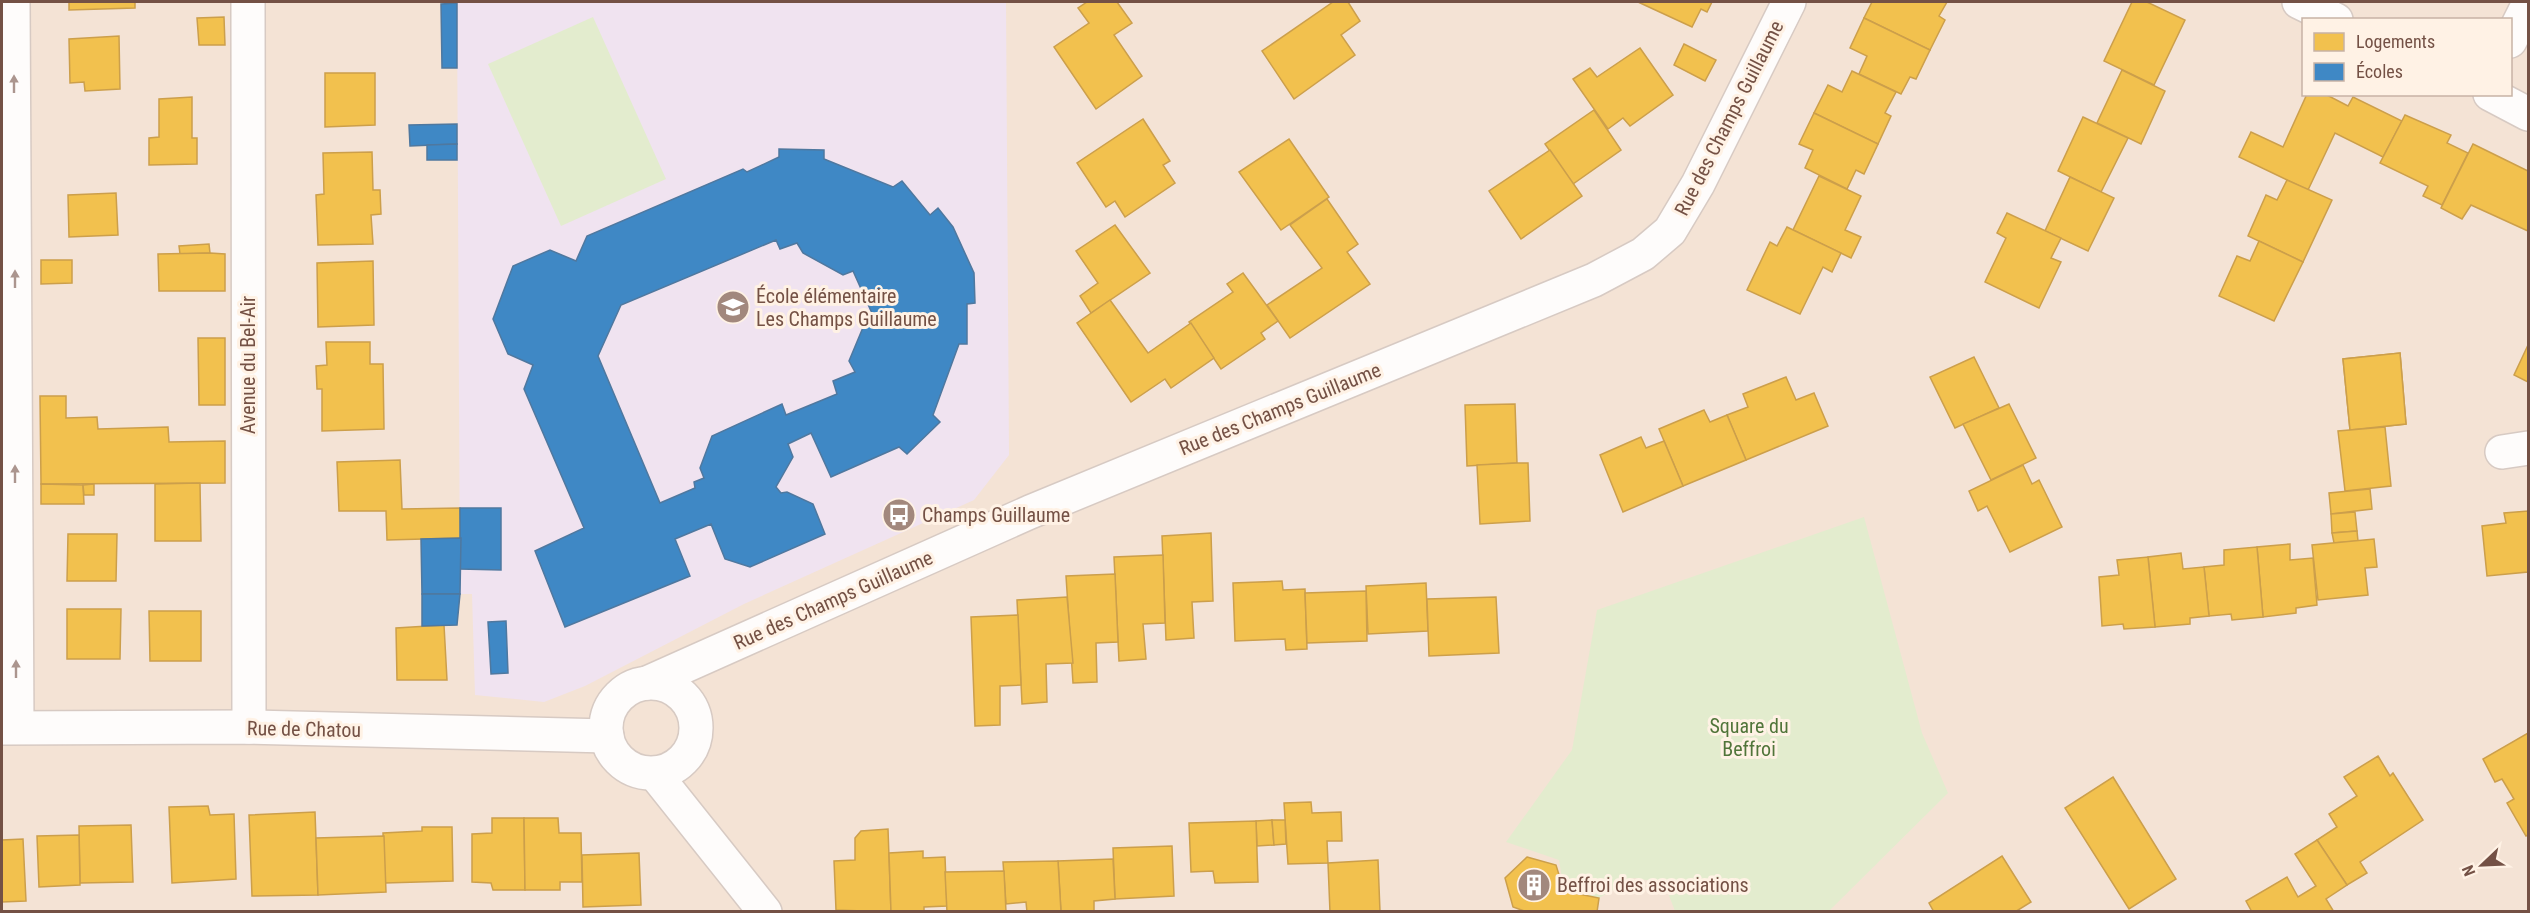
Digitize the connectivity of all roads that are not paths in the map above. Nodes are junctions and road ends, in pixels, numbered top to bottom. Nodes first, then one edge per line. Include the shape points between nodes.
1 (13, 2) edge
2 (1789, 2) edge
3 (2299, 2) edge
4 (248, 3) edge
5 (2529, 5) edge
6 (2332, 18) edge
7 (2512, 39) edge
8 (2494, 96) edge
9 (2529, 114) edge
10 (647, 683) junction
11 (249, 727) junction
12 (9, 728) edge
13 (607, 735) junction
14 (655, 774) junction
15 (765, 912) edge

12 -> 1 street
2 - 10 street, Rue des Champs Guillaume via 1698,184 1670,231 1643,254 1594,280 1030,512
3 - 6 street
4 - 11 street, Avenue du Bel-Air
5 - 7 street
8 - 9 street
10 - 13 street via 619,695 610,708
10 - 14 street via 661,684 684,696 696,721 692,749 683,761
11 - 12 street, Rue de Chatou
11 - 13 street, Rue de Chatou
13 - 14 street via 618,760 629,768
14 - 15 street

